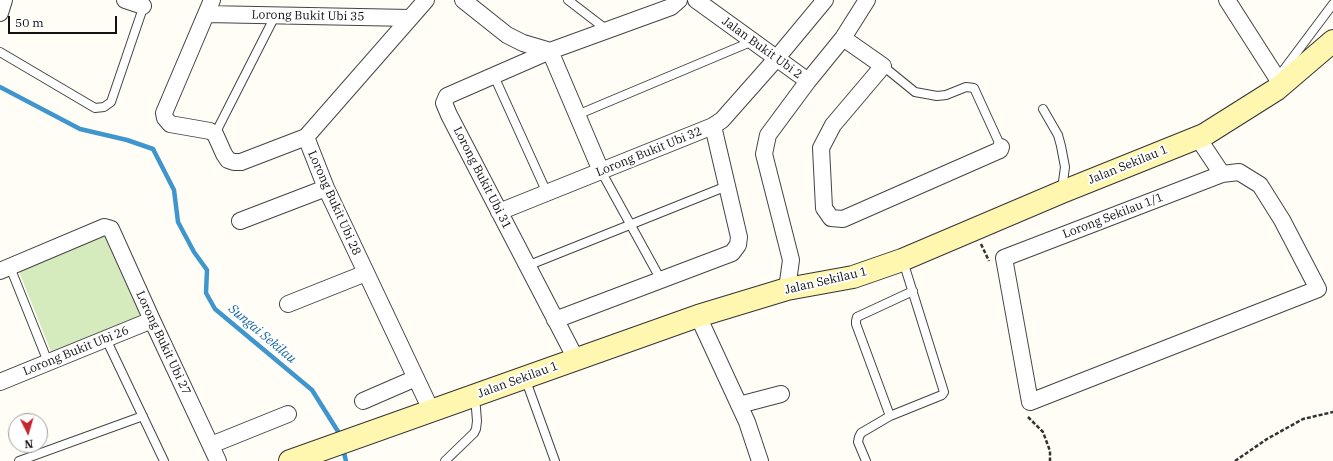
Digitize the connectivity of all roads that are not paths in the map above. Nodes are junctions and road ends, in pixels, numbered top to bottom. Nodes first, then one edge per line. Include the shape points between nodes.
1 (4, 0) edge
2 (125, 0) edge
3 (426, 0) edge
4 (463, 0) edge
5 (568, 0) edge
6 (679, 0) edge
7 (696, 0) edge
8 (867, 0) edge
9 (1228, 0) edge
10 (821, 1) edge
11 (144, 3) edge
12 (1333, 4) edge
13 (209, 7) edge
14 (0, 13) edge
15 (274, 16) junction
16 (410, 18) junction
17 (607, 30) junction
18 (843, 38) junction
19 (753, 41) junction
20 (1333, 41) edge
21 (550, 51) junction
22 (0, 52) edge
23 (776, 59) junction
24 (883, 66) junction
25 (494, 76) junction
26 (808, 81) junction
27 (1277, 84) junction
28 (1043, 109) dead end
29 (577, 115) junction
30 (713, 126) junction
31 (215, 134) junction
32 (306, 137) junction
33 (1198, 138) junction
34 (1001, 147) joint
35 (601, 170) junction
36 (1222, 174) junction
37 (726, 186) junction
38 (326, 188) junction
39 (547, 192) junction
40 (1062, 192) junction
41 (499, 212) junction
42 (240, 220) dead end
43 (631, 224) junction
44 (902, 260) junction
45 (527, 266) junction
46 (5, 269) edge
47 (366, 273) junction
48 (661, 280) junction
49 (787, 289) junction
50 (913, 291) junction
51 (288, 304) dead end
52 (698, 316) junction
53 (152, 320) junction
54 (555, 320) junction
55 (106, 339) junction
56 (576, 359) junction
57 (48, 362) junction
58 (525, 377) junction
59 (416, 378) junction
60 (0, 382) edge
61 (781, 394) dead end
62 (475, 395) junction
63 (363, 401) dead end
64 (739, 405) junction
65 (431, 410) junction
66 (288, 414) dead end
67 (143, 416) junction
68 (890, 416) junction
69 (212, 456) edge
70 (297, 458) edge
71 (19, 461) edge
72 (164, 461) edge
73 (445, 461) edge
74 (555, 461) edge
75 (760, 461) edge
76 (866, 461) edge

1 - 14 street
2 - 11 street
3 - 16 street, Lorong Bukit Ubi 28
4 - 21 street via 511,38
5 - 17 lane
6 - 17 street, Lorong Bukit Ubi 31 via 671,8
7 - 19 street, Jalan Bukit Ubi 2
8 - 18 street
9 - 27 street
10 - 23 street, Lorong Bukit Ubi 32
11 - 22 lane via 111,102 104,108 96,108
12 - 27 lane
13 - 15 street, Lorong Bukit Ubi 35
13 - 31 street via 164,113 170,124
15 - 16 street, Lorong Bukit Ubi 35
15 - 31 lane
16 - 32 street, Lorong Bukit Ubi 28
17 - 21 street, Lorong Bukit Ubi 31
18 - 24 street
18 - 26 street
19 - 23 street, Jalan Bukit Ubi 2
19 - 29 lane
20 - 27 street, Jalan Sekilau 1
21 - 25 street, Lorong Bukit Ubi 31
21 - 29 street
23 - 26 street, Jalan Bukit Ubi 2
23 - 30 street, Lorong Bukit Ubi 32 via 722,120
24 - 34 lane via 915,92 937,96 966,87 974,88
24 - 34 street via 833,125 821,148 824,208 831,218 843,219 1000,150
25 - 39 lane
25 - 41 street, Lorong Bukit Ubi 31 via 447,96 444,103
26 - 49 street via 768,135 764,154 791,260
27 - 33 street, Jalan Sekilau 1 via 1213,131
28 - 40 lane via 1058,134 1064,156
29 - 35 street
30 - 35 street, Lorong Bukit Ubi 32
30 - 37 street
31 - 32 street via 228,160 234,162 241,162
32 - 38 street, Lorong Bukit Ubi 28
33 - 36 street
33 - 40 street, Jalan Sekilau 1
35 - 39 street, Lorong Bukit Ubi 32
35 - 43 lane
36 - 36 street, Lorong Sekilau 1/1 via 1004,258 1030,402 1318,289 1282,220 1260,185 1239,172
37 - 43 lane
37 - 48 street via 739,237 738,245 732,253
38 - 42 street
38 - 47 street, Lorong Bukit Ubi 28
39 - 41 street, Lorong Bukit Ubi 32
40 - 44 street, Jalan Sekilau 1
41 - 45 street, Lorong Bukit Ubi 31
43 - 45 lane
43 - 48 lane
44 - 49 street, Jalan Sekilau 1 via 852,277
44 - 50 lane
45 - 54 street, Lorong Bukit Ubi 31
46 - 53 street, Lorong Bukit Ubi 27 via 108,227
46 - 57 lane
47 - 51 street
47 - 59 street, Lorong Bukit Ubi 28
48 - 54 street
49 - 52 street, Jalan Sekilau 1
50 - 68 lane via 944,392
50 - 68 lane via 857,318 856,321
52 - 56 street, Jalan Sekilau 1
52 - 64 street
53 - 55 street, Lorong Bukit Ubi 26
53 - 69 street, Lorong Bukit Ubi 27
54 - 56 street, Lorong Bukit Ubi 31
55 - 57 street, Lorong Bukit Ubi 26
55 - 67 lane
56 - 58 street, Jalan Sekilau 1
57 - 60 street, Lorong Bukit Ubi 26
58 - 62 street, Jalan Sekilau 1
58 - 74 lane
59 - 63 street
59 - 65 street, Lorong Bukit Ubi 28
61 - 64 street
62 - 65 street, Jalan Sekilau 1
62 - 73 lane via 477,421 474,433
64 - 75 street
65 - 70 street, Jalan Sekilau 1
66 - 69 street
67 - 71 lane
67 - 72 lane
68 - 76 lane via 861,433 858,438

